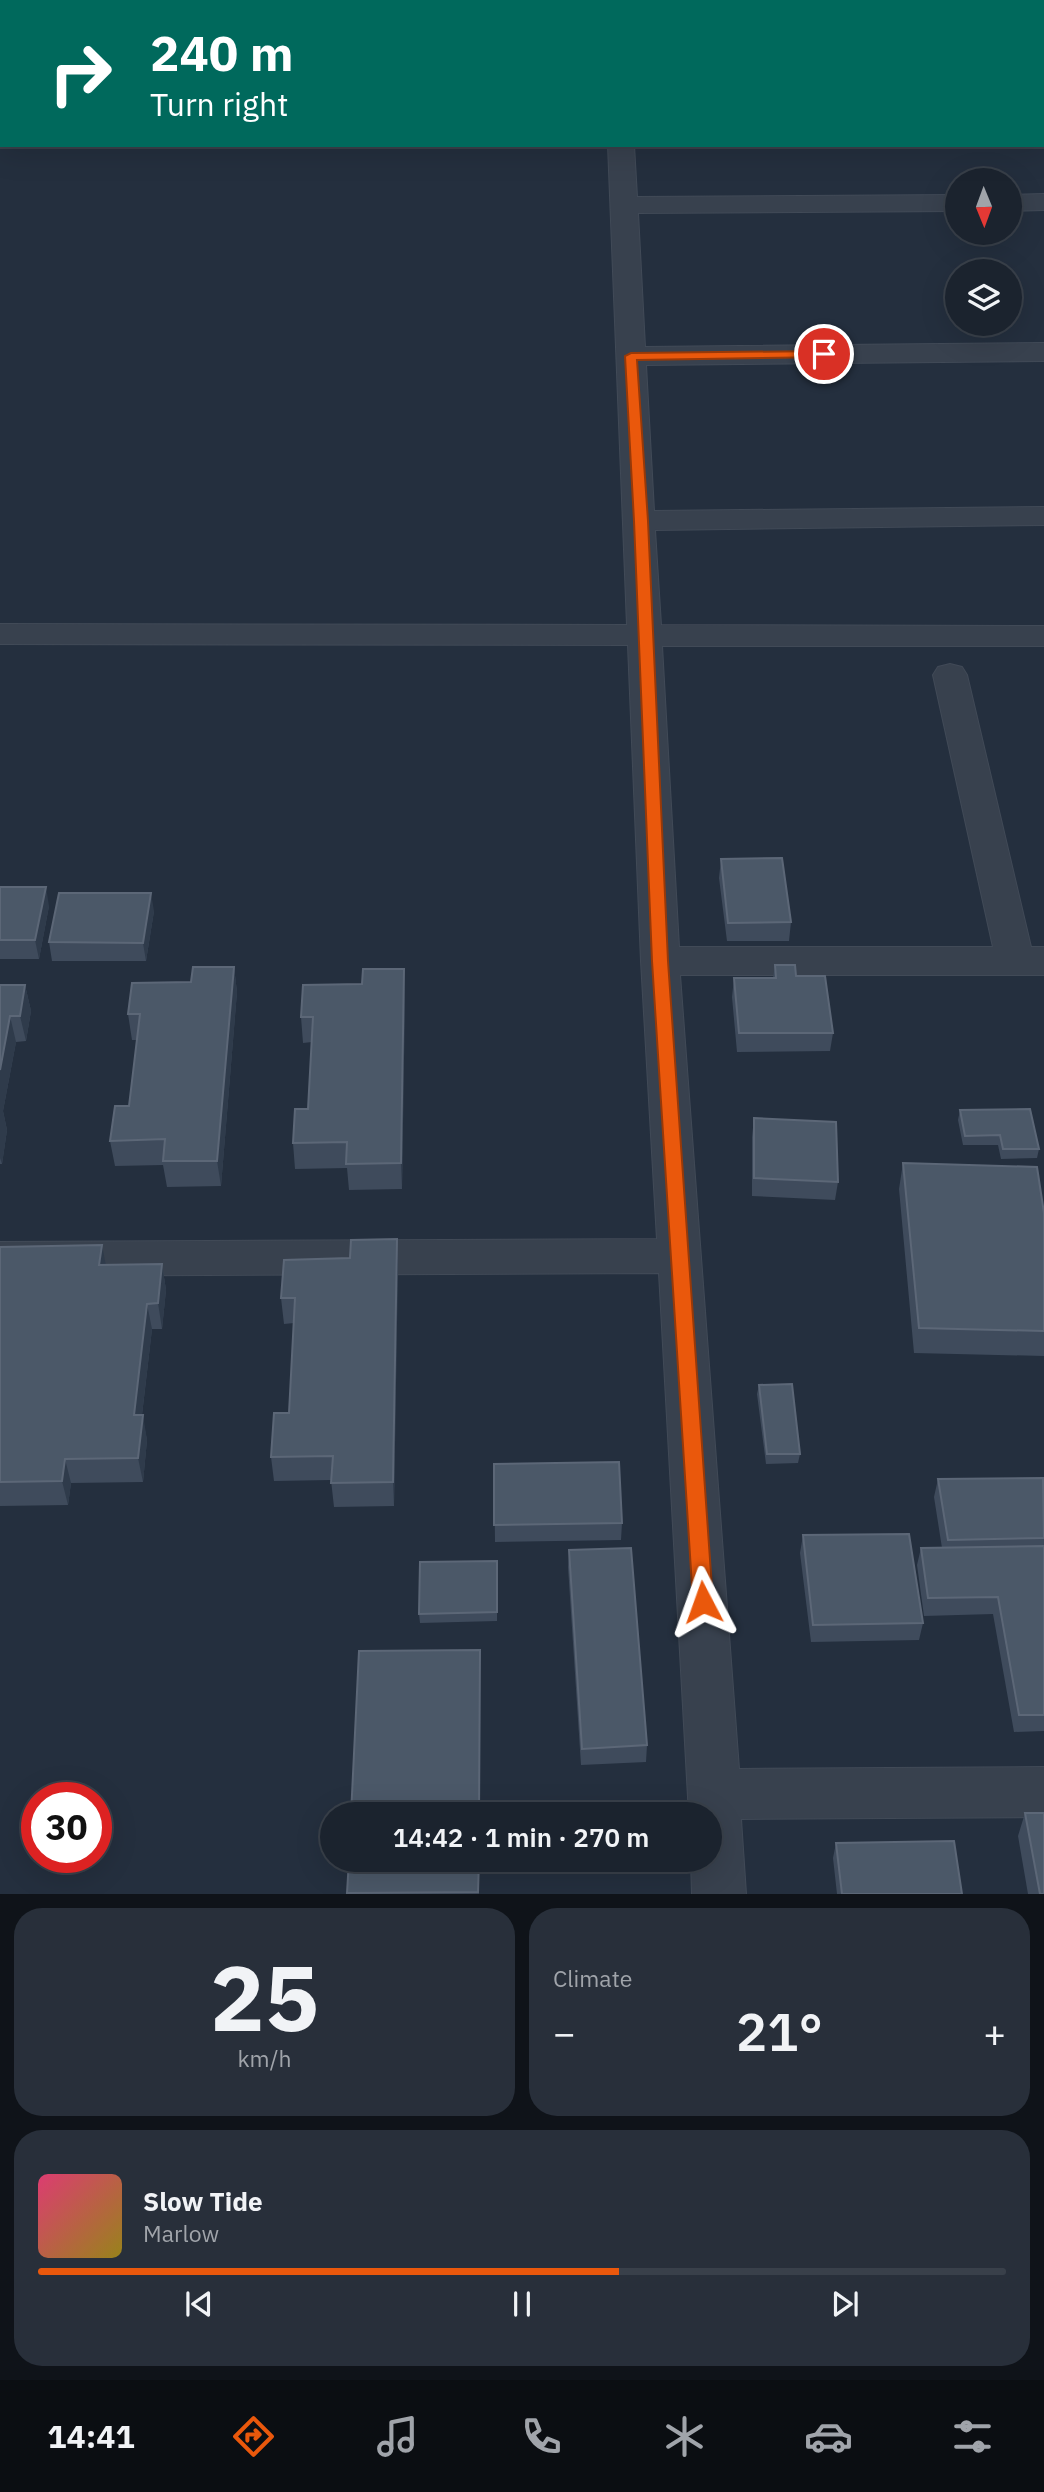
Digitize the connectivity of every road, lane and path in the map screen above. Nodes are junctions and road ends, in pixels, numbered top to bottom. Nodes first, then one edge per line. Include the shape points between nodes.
1 (621, 147) edge
2 (1022, 202) edge
3 (1044, 202) edge
4 (945, 203) edge
5 (625, 205) junction
6 (1044, 352) edge
7 (631, 356) junction
8 (1044, 516) edge
9 (641, 521) junction
10 (0, 634) edge
11 (646, 636) junction
12 (1044, 636) edge
13 (950, 675) dead end
14 (660, 961) junction
15 (1030, 961) edge
16 (680, 1256) junction
17 (0, 1259) edge
18 (1044, 1791) edge
19 (714, 1794) junction
20 (719, 1894) edge

1 - 5 street
2 - 3 street
4 - 5 street
5 - 7 street
6 - 7 street
7 - 9 street
8 - 9 street
9 - 11 street
10 - 11 street
11 - 12 street
11 - 14 street
13 - 15 street
14 - 15 street
14 - 16 street
16 - 17 street
16 - 19 street
18 - 19 street
19 - 20 street

